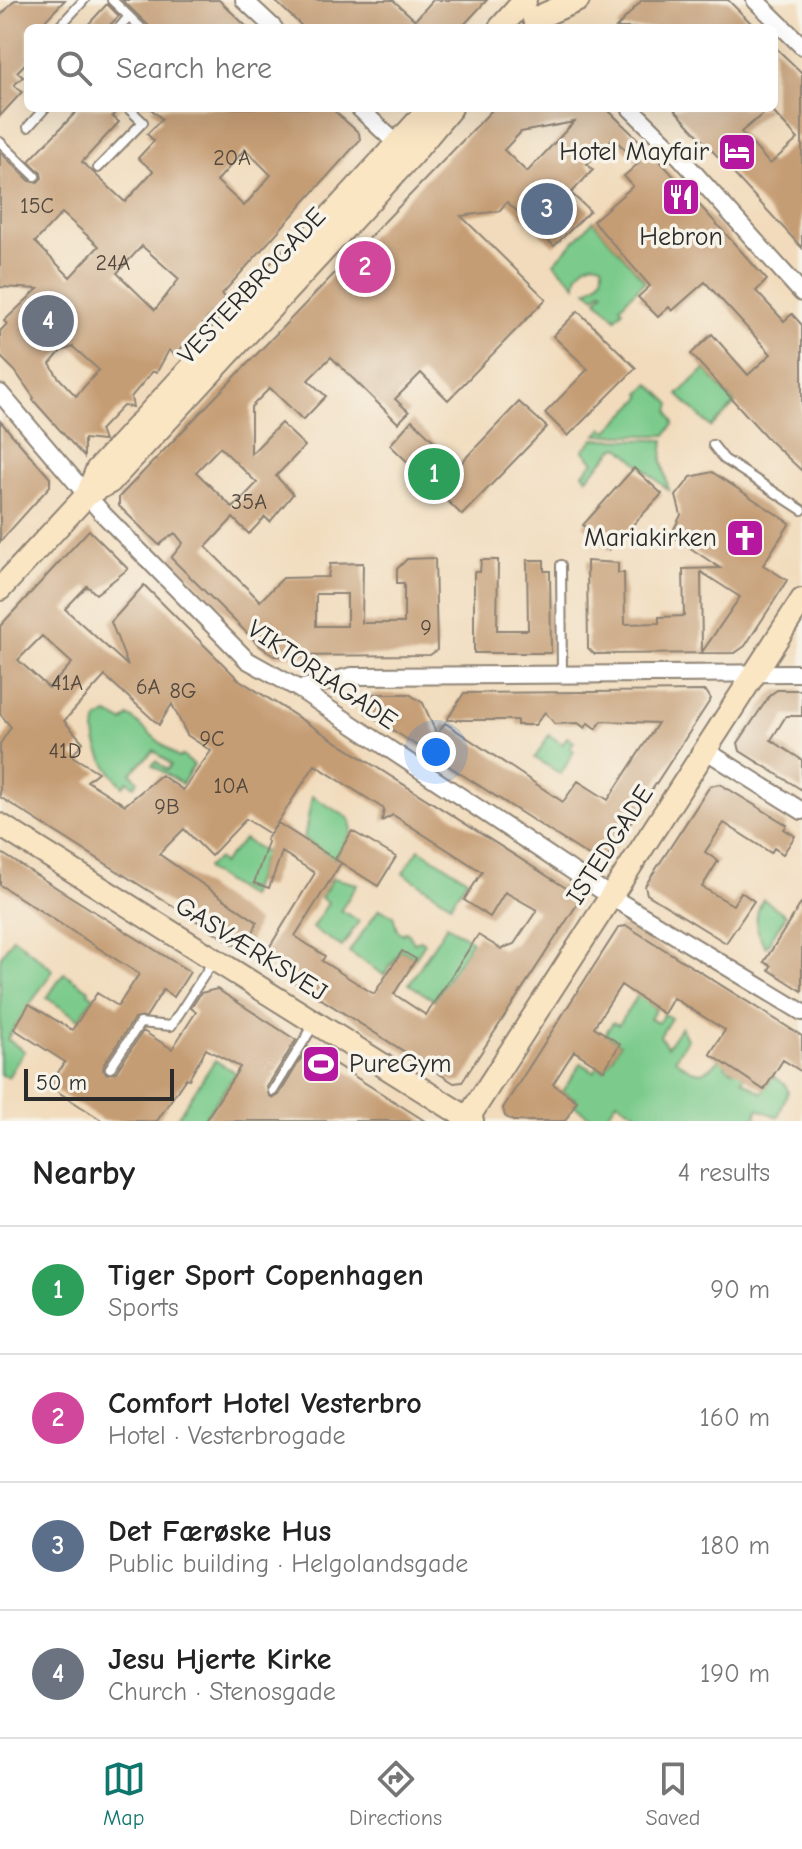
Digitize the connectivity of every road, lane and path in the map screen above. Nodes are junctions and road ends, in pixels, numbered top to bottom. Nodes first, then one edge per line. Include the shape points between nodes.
1 (84, 0) edge
2 (112, 0) edge
3 (244, 0) edge
4 (555, 0) edge
5 (578, 0) edge
6 (755, 0) edge
7 (129, 16) junction
8 (532, 19) edge
9 (62, 24) edge
10 (122, 24) edge
11 (137, 24) edge
12 (270, 24) edge
13 (802, 46) edge
14 (41, 112) edge
15 (132, 112) edge
16 (363, 112) edge
17 (427, 112) edge
18 (448, 112) edge
19 (634, 112) edge
20 (28, 127) dead end
21 (0, 142) edge
22 (398, 145) junction
23 (98, 168) dead end
24 (35, 176) dead end
25 (802, 293) edge
26 (0, 393) edge
27 (713, 445) dead end
28 (87, 495) junction
29 (802, 510) edge
30 (561, 565) dead end
31 (0, 589) edge
32 (802, 600) edge
33 (754, 673) junction
34 (802, 673) edge
35 (562, 674) junction
36 (299, 689) junction
37 (705, 750) junction
38 (802, 811) edge
39 (0, 825) edge
40 (610, 896) junction
41 (215, 959) junction
42 (802, 1012) edge
43 (316, 1023) junction
44 (110, 1068) dead end
45 (273, 1091) dead end
46 (468, 1120) edge

1 - 9 lane
2 - 7 lane
3 - 12 street
4 - 8 street
5 - 8 street
6 - 13 street
7 - 10 lane
7 - 11 lane
14 - 20 lane
15 - 23 lane via 143,122
16 - 22 street
17 - 22 street, VESTERBROGADE
18 - 28 street, VESTERBROGADE via 110,482
19 - 25 street
21 - 24 lane
22 - 28 street, VESTERBROGADE via 97,470
26 - 28 street, VIKTORIAGADE
27 - 29 lane via 724,459
28 - 31 street, VESTERBROGADE
28 - 36 street, VIKTORIAGADE via 247,660
30 - 35 lane
32 - 33 street, ISTEDGADE
33 - 34 street
33 - 35 street
33 - 37 street, ISTEDGADE
35 - 36 street via 352,676
36 - 40 street, VIKTORIAGADE
37 - 38 street
37 - 40 street, ISTEDGADE
39 - 41 street, GASVÆRKSVEJ
40 - 42 street, VIKTORIAGADE
40 - 46 street, ISTEDGADE
41 - 43 street, GASVÆRKSVEJ
41 - 44 lane via 171,1026 140,1023
43 - 45 lane
43 - 46 street, GASVÆRKSVEJ

